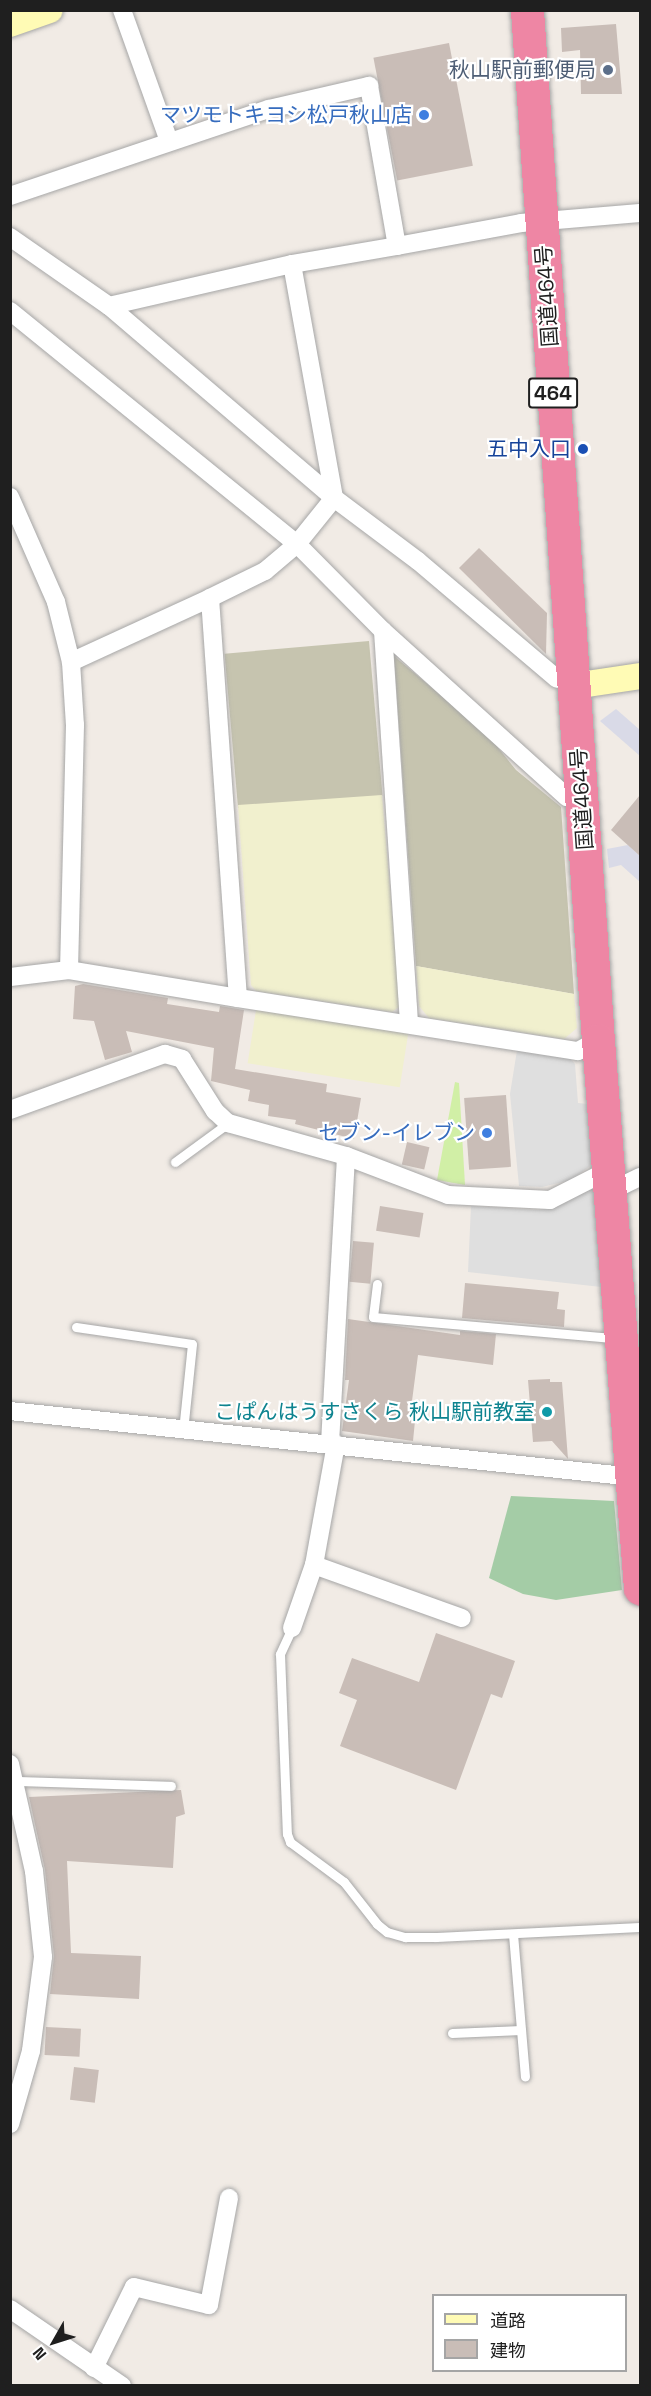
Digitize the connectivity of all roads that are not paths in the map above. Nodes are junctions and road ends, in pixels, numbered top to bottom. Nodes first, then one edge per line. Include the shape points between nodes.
1 (50, 10) edge
2 (122, 10) edge
3 (527, 10) edge
4 (10, 24) edge
5 (169, 141) junction
6 (10, 196) edge
7 (640, 213) edge
8 (542, 222) junction
9 (10, 237) edge
10 (397, 246) junction
11 (291, 264) junction
12 (109, 306) junction
13 (10, 311) edge
14 (10, 497) edge
15 (334, 498) junction
16 (297, 544) junction
17 (210, 598) junction
18 (383, 631) junction
19 (71, 662) junction
20 (640, 676) edge
21 (565, 682) junction
22 (567, 796) dead end
23 (69, 970) junction
24 (10, 977) edge
25 (238, 998) junction
26 (409, 1023) junction
27 (598, 1040) junction
28 (10, 1110) edge
29 (228, 1123) junction
30 (346, 1156) junction
31 (175, 1162) dead end
32 (640, 1177) edge
33 (610, 1180) junction
34 (377, 1284) dead end
35 (76, 1327) dead end
36 (623, 1339) junction
37 (10, 1411) edge
38 (183, 1431) junction
39 (333, 1444) junction
40 (634, 1477) junction
41 (315, 1565) junction
42 (640, 1581) edge
43 (462, 1618) dead end
44 (292, 1628) joint
45 (13, 1772) edge
46 (171, 1786) dead end
47 (640, 1927) edge
48 (513, 1934) junction
49 (521, 2030) junction
50 (452, 2033) dead end
51 (525, 2076) dead end
52 (10, 2124) edge
53 (229, 2198) dead end
54 (10, 2309) edge
55 (94, 2368) junction
56 (122, 2385) edge

1 - 4 street
2 - 5 street
3 - 8 highway, 国道464号 / 464
5 - 6 street
5 - 10 street via 269,109 369,86
7 - 8 street
8 - 10 street
8 - 21 highway, 国道464号 / 464
9 - 12 street
10 - 11 street
11 - 12 street
11 - 15 street
12 - 15 street
13 - 16 street
14 - 19 street via 56,602
15 - 16 street
15 - 21 street via 418,561
16 - 17 street via 265,571
16 - 18 street
17 - 19 street
17 - 25 street
18 - 22 street
18 - 26 street
19 - 23 street via 75,725
20 - 21 street
21 - 27 highway, 国道464号 / 464
23 - 24 street
23 - 25 street
25 - 26 street
26 - 27 street via 578,1051
27 - 33 highway, 国道464号 / 464
28 - 29 street via 165,1054 182,1059
29 - 30 street
29 - 31 lane
30 - 33 street via 448,1195 501,1200 550,1200
30 - 39 street
32 - 33 street
33 - 36 highway, 国道464号 / 464
34 - 36 lane via 374,1317
35 - 38 lane via 192,1344
36 - 40 highway, 国道464号 / 464
37 - 38 street
38 - 39 street
39 - 40 street
39 - 41 street
40 - 42 highway, 国道464号 / 464
41 - 43 street
41 - 44 street
44 - 48 lane via 280,1654 283,1810 290,1842 344,1882 387,1932 436,1938
45 - 46 lane
45 - 52 street via 34,1871 43,1957 31,2051
47 - 48 lane
48 - 49 lane
49 - 50 lane
49 - 51 lane
53 - 55 street via 209,2305 134,2287
54 - 55 street
55 - 56 street

